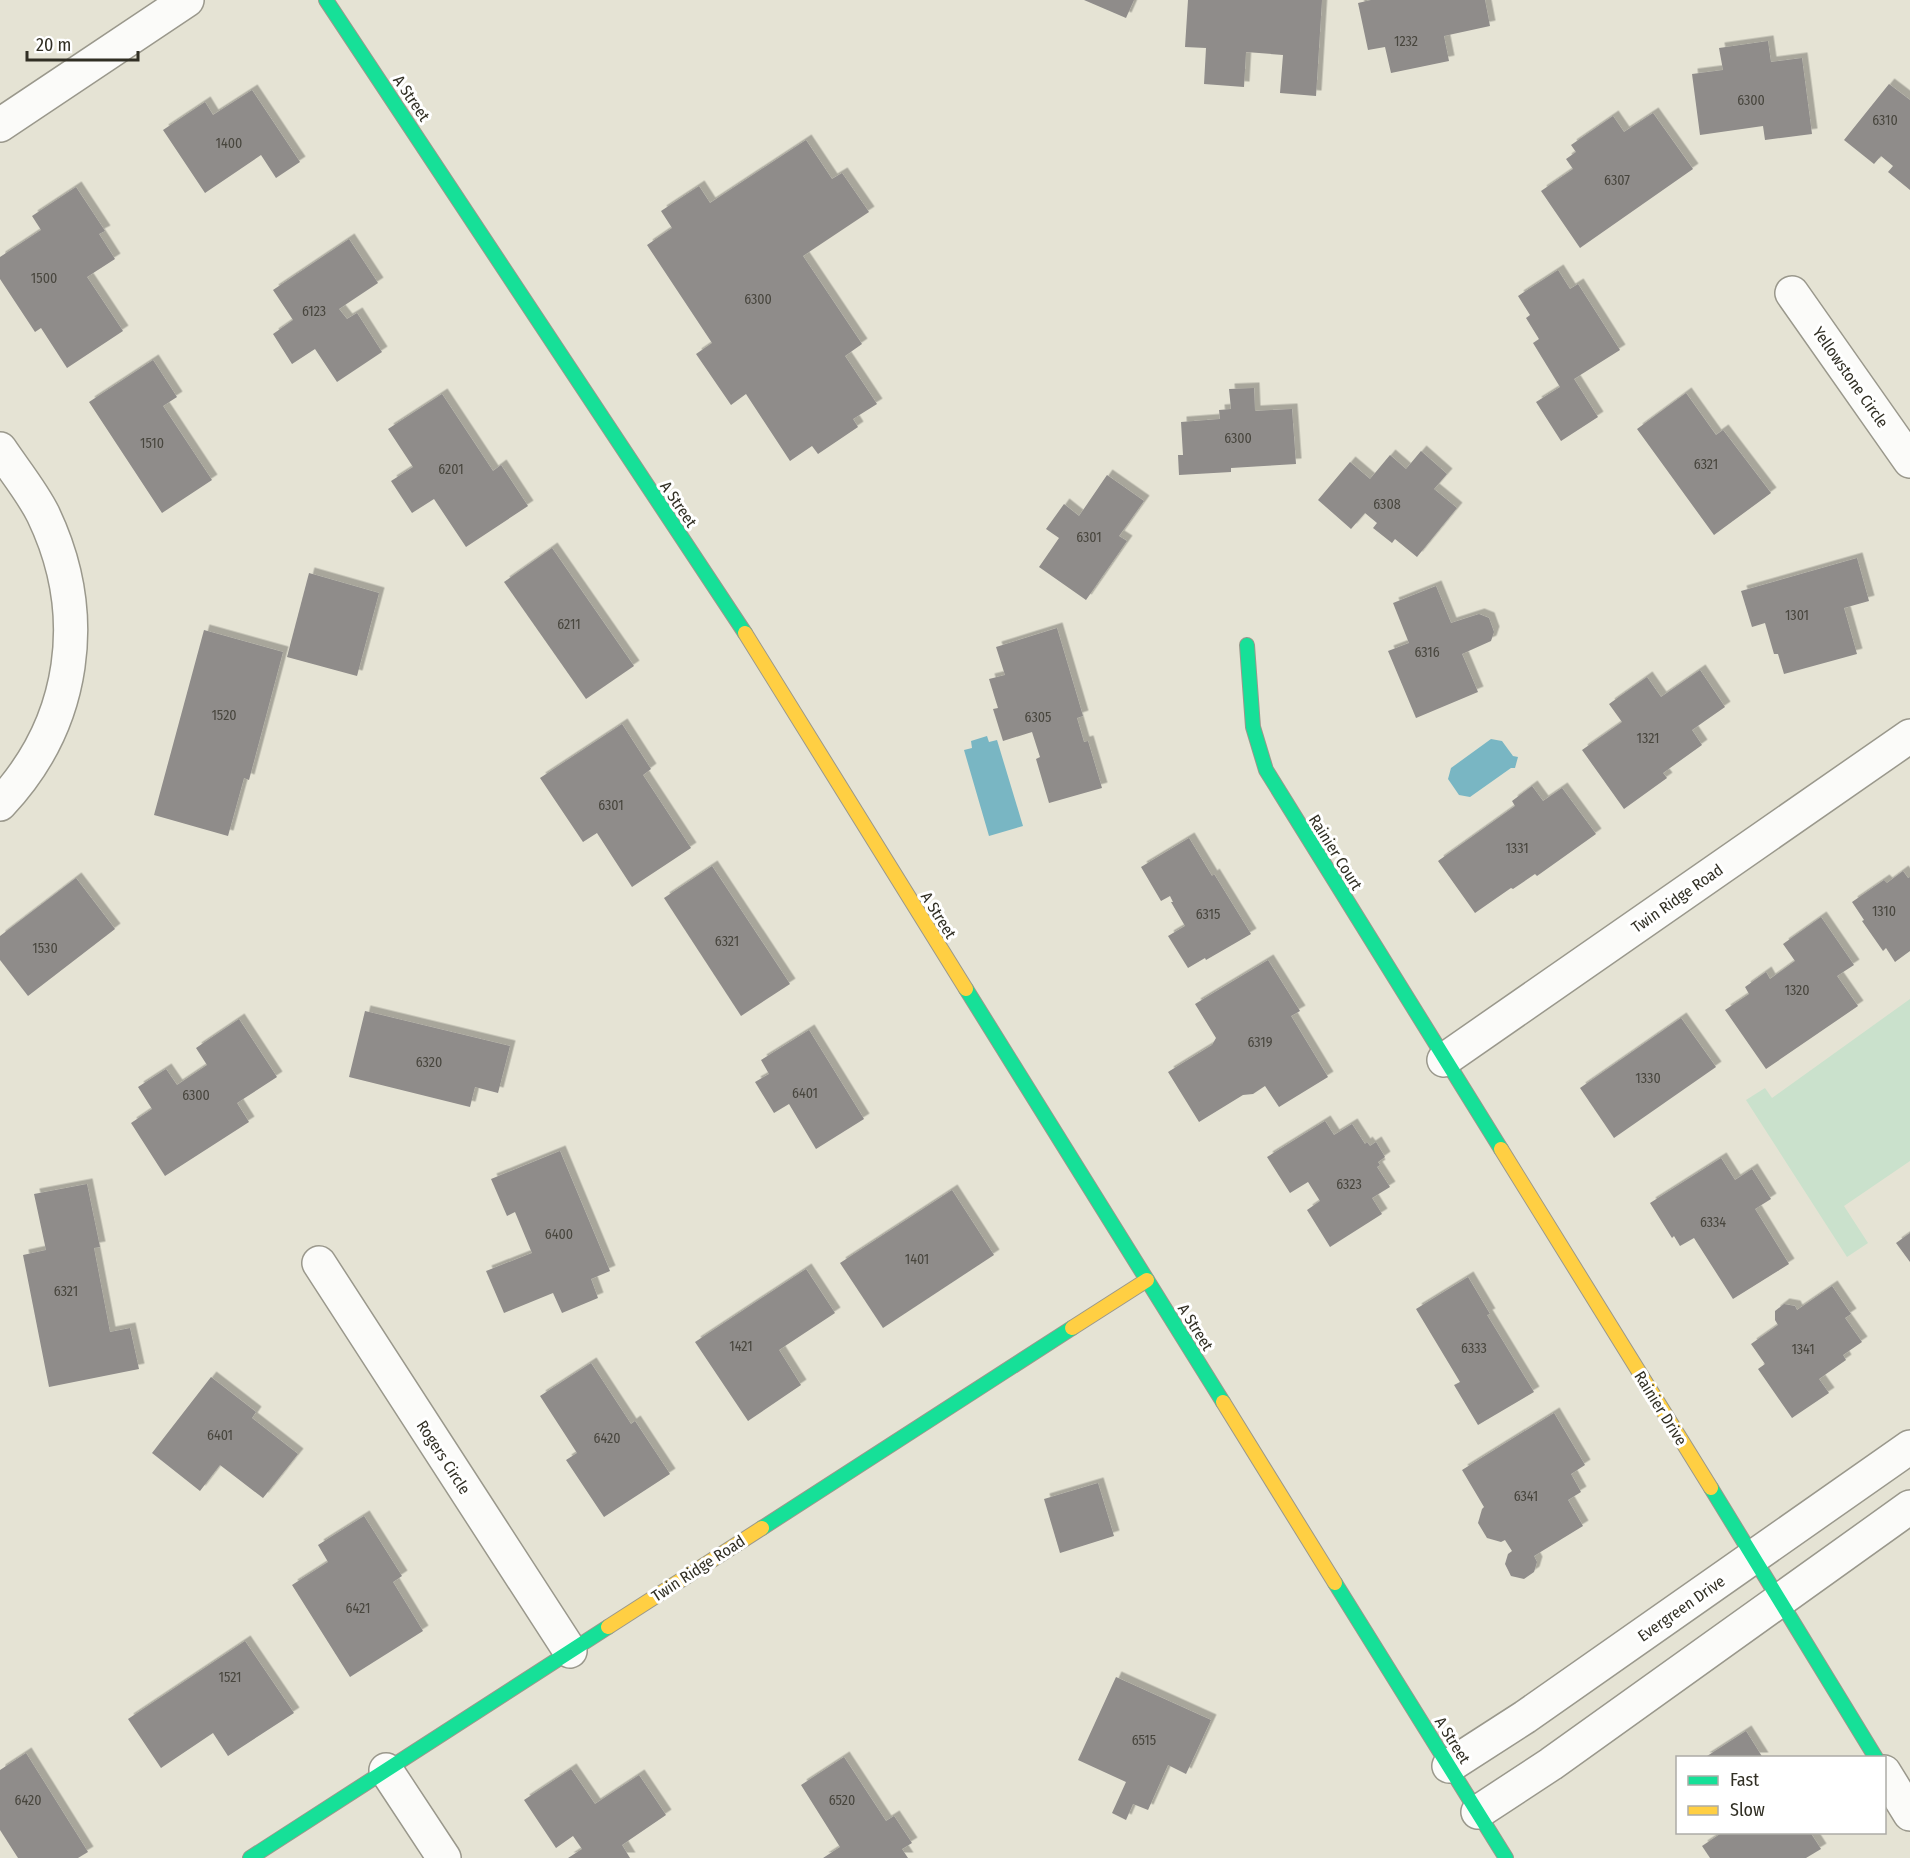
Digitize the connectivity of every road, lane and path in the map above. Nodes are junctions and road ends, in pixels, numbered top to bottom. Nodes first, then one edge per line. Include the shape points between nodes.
1 (187, 0) edge
2 (327, 0) edge
3 (0, 125) edge
4 (1792, 293) dead end
5 (0, 449) edge
6 (1910, 460) edge
7 (1247, 645) dead end
8 (1910, 735) edge
9 (0, 804) edge
10 (1444, 1060) junction
11 (319, 1263) dead end
12 (1147, 1280) junction
13 (1910, 1447) edge
14 (1910, 1506) edge
15 (1755, 1556) junction
16 (1781, 1600) junction
17 (570, 1651) junction
18 (1875, 1756) edge
19 (1449, 1766) junction
20 (386, 1770) junction
21 (1886, 1775) edge
22 (1478, 1812) junction
23 (1910, 1814) edge
24 (250, 1858) edge
25 (444, 1858) edge
26 (1506, 1858) edge

1 - 3 street
2 - 12 street, A Street via 741,627
4 - 6 street, Yellowstone Circle
5 - 9 street via 42,512 60,554 69,599 71,645 64,690 49,733 20,782
7 - 10 street, Rainier Court via 1253,727 1266,770
8 - 10 street, Twin Ridge Road
10 - 15 street, Rainier Drive
11 - 17 street, Rogers Circle
12 - 17 street, Twin Ridge Road
12 - 19 street, A Street
13 - 15 street, Evergreen Drive
14 - 16 street
15 - 16 street, Rainier Drive
15 - 19 street, Evergreen Drive
16 - 18 street, Rainier Drive
16 - 22 street
17 - 20 street, Twin Ridge Road
19 - 22 street, A Street
20 - 24 street, Twin Ridge Road
20 - 25 street
21 - 23 street
22 - 26 street, A Street

